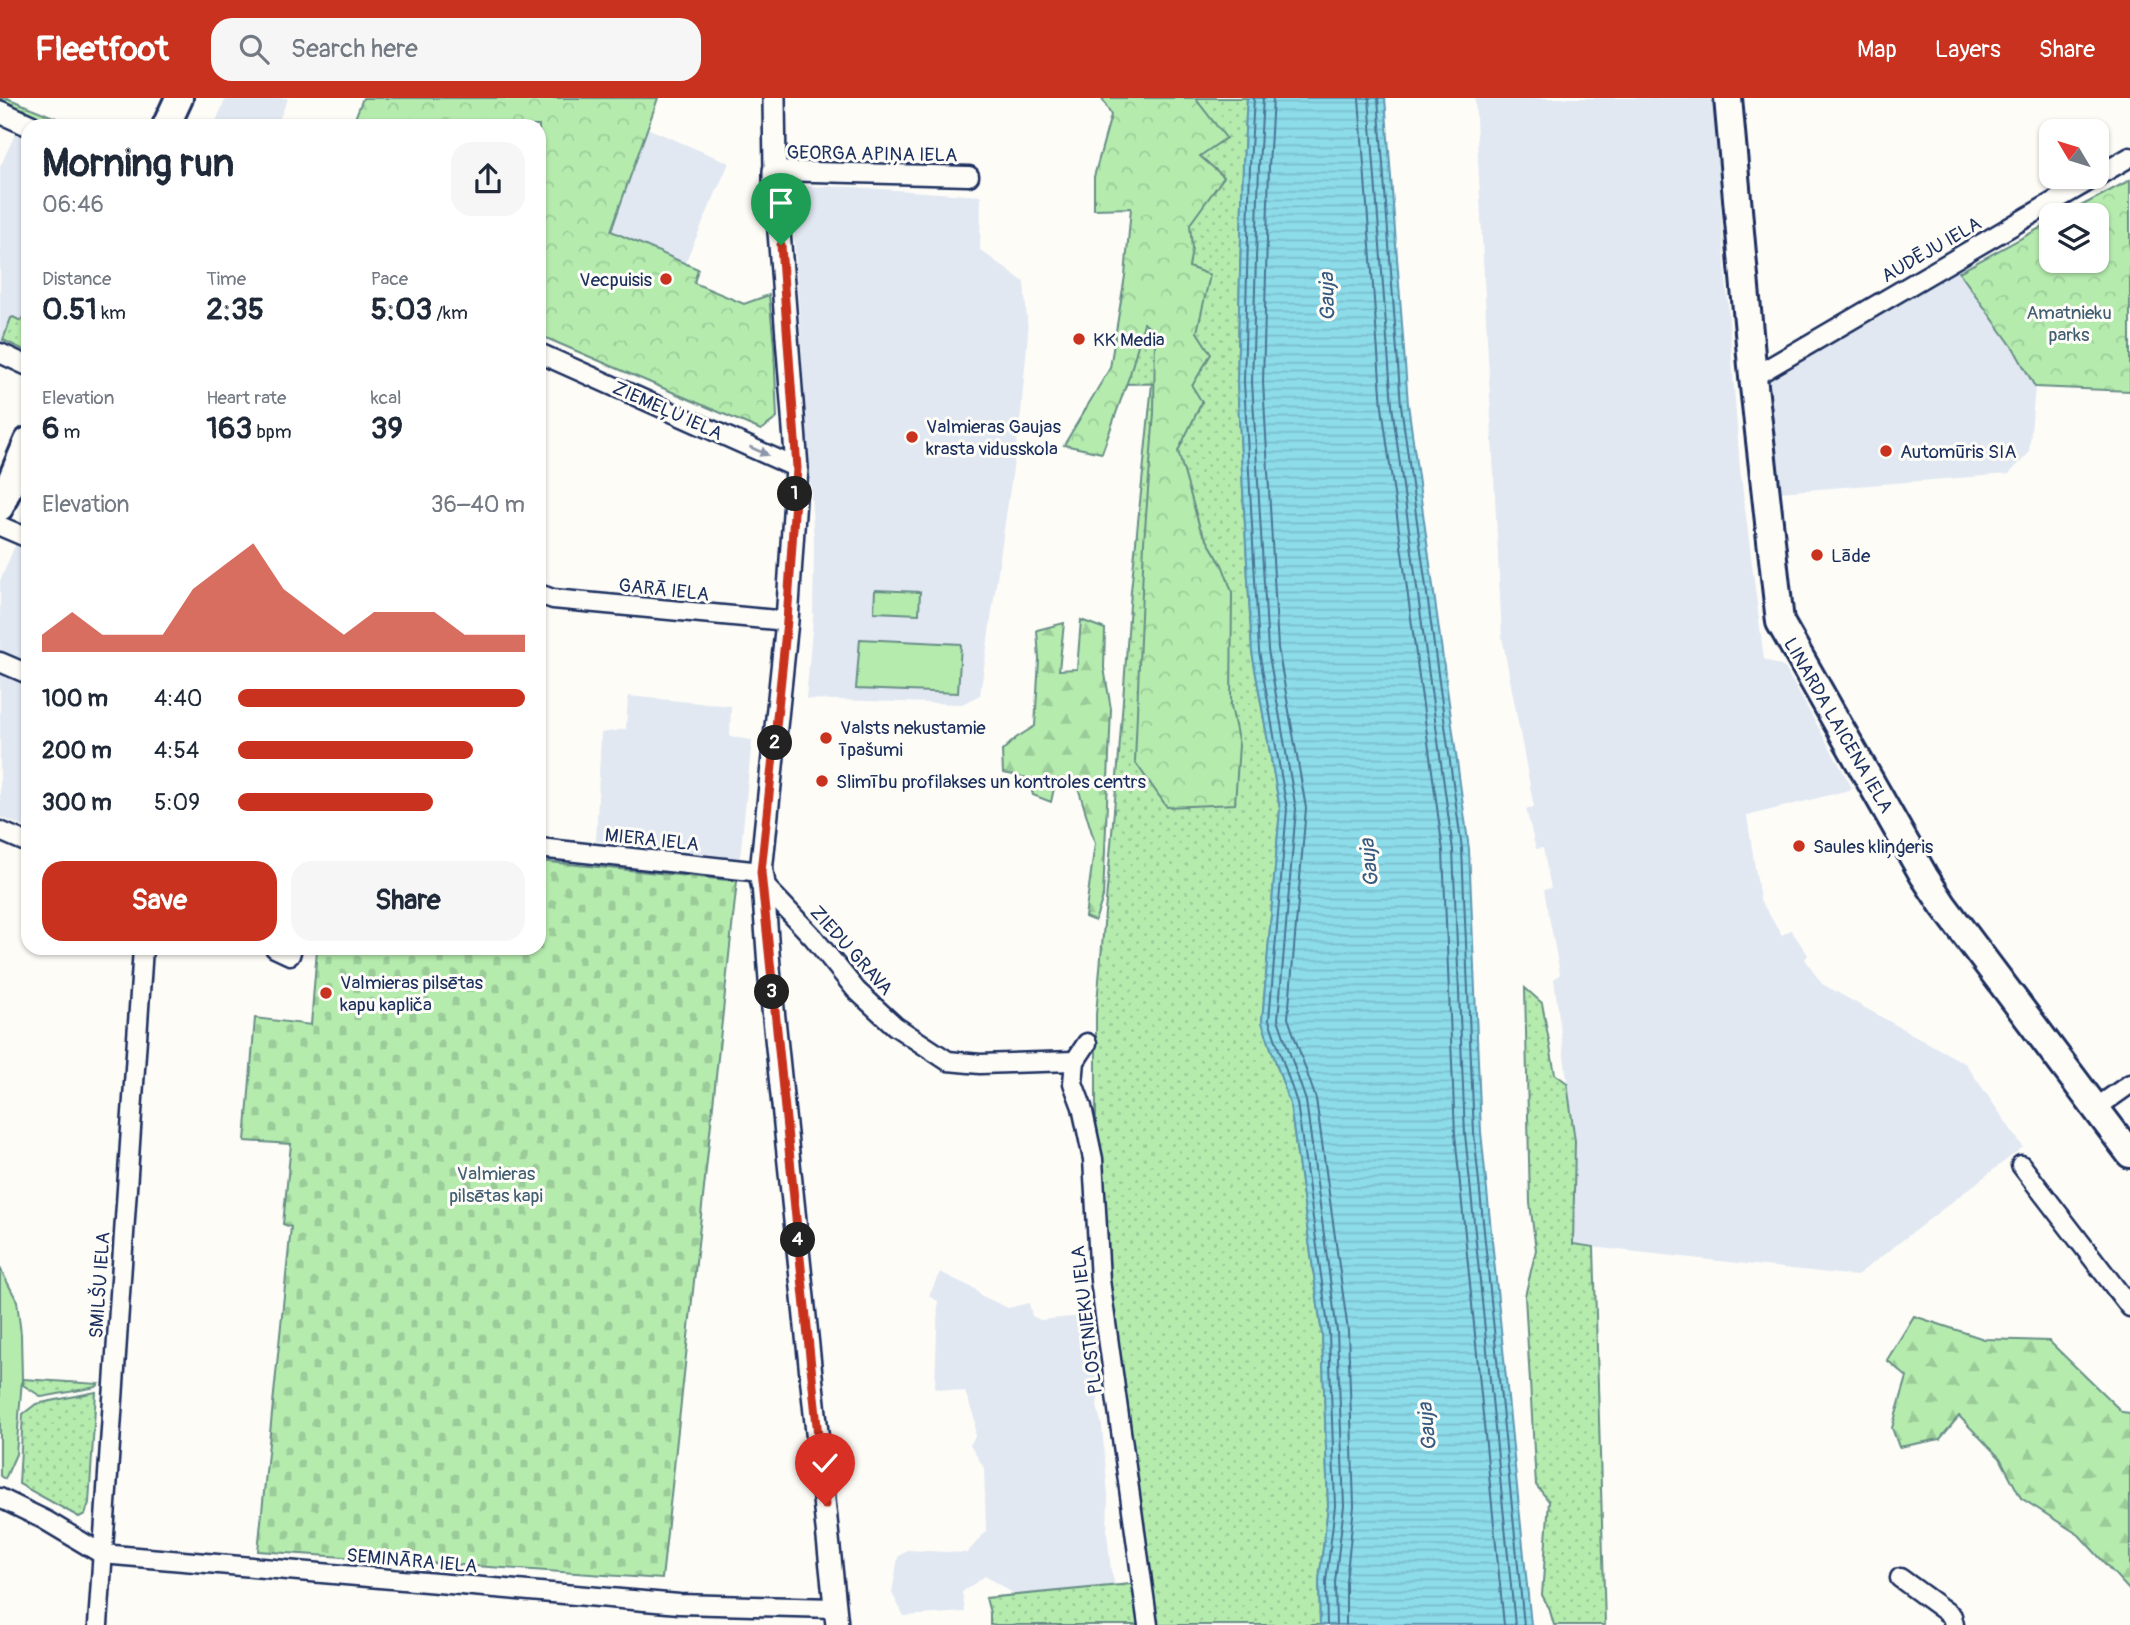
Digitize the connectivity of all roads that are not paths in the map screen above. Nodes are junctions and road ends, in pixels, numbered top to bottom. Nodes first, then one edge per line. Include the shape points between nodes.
1 (179, 98) edge
2 (774, 98) edge
3 (1728, 98) edge
4 (0, 112) edge
5 (169, 119) edge
6 (21, 121) edge
7 (2130, 158) edge
8 (775, 175) junction
9 (969, 176) dead end
10 (0, 353) edge
11 (546, 356) edge
12 (21, 363) edge
13 (1753, 377) junction
14 (21, 458) edge
15 (797, 468) junction
16 (0, 507) edge
17 (0, 526) edge
18 (21, 535) edge
19 (546, 596) edge
20 (787, 621) junction
21 (0, 662) edge
22 (21, 671) edge
23 (0, 831) edge
24 (21, 840) edge
25 (546, 849) edge
26 (762, 878) junction
27 (144, 955) edge
28 (1087, 1043) dead end
29 (1075, 1061) junction
30 (2130, 1084) edge
31 (2096, 1108) junction
32 (2130, 1154) edge
33 (2021, 1165) dead end
34 (2130, 1307) edge
35 (0, 1498) edge
36 (102, 1554) junction
37 (1900, 1578) dead end
38 (836, 1616) edge
39 (98, 1625) edge
40 (1148, 1625) edge
41 (1954, 1625) edge

1 - 5 main road
2 - 8 street
3 - 13 main road, LINARDA LAICENA IELA
4 - 6 street
7 - 13 street, AUDĒJU IELA
8 - 9 street, GEORGA APIŅA IELA
8 - 15 street
10 - 12 street
11 -> 15 street, ZIEMEĻU IELA
13 - 31 main road, LINARDA LAICENA IELA via 1780,622 1943,905
14 - 16 main road
15 - 20 street
17 - 18 street
19 - 20 street, GARĀ IELA
20 - 26 street
21 - 22 street
23 - 24 street
25 - 26 street, MIERA IELA
26 - 29 street, ZIEDU GRAVA via 856,990 895,1026 948,1061
26 - 38 street
27 - 36 street, SMILŠU IELA
28 - 29 street
29 - 40 street, PLOSTNIEKU IELA via 1073,1083 1093,1159 1100,1280
30 - 31 street
31 - 32 main road, LINARDA LAICENA IELA
33 - 34 street
35 - 36 street, SEMINĀRA IELA
36 - 38 street, SEMINĀRA IELA
36 - 39 street, SMILŠU IELA
37 - 41 street via 1952,1616

